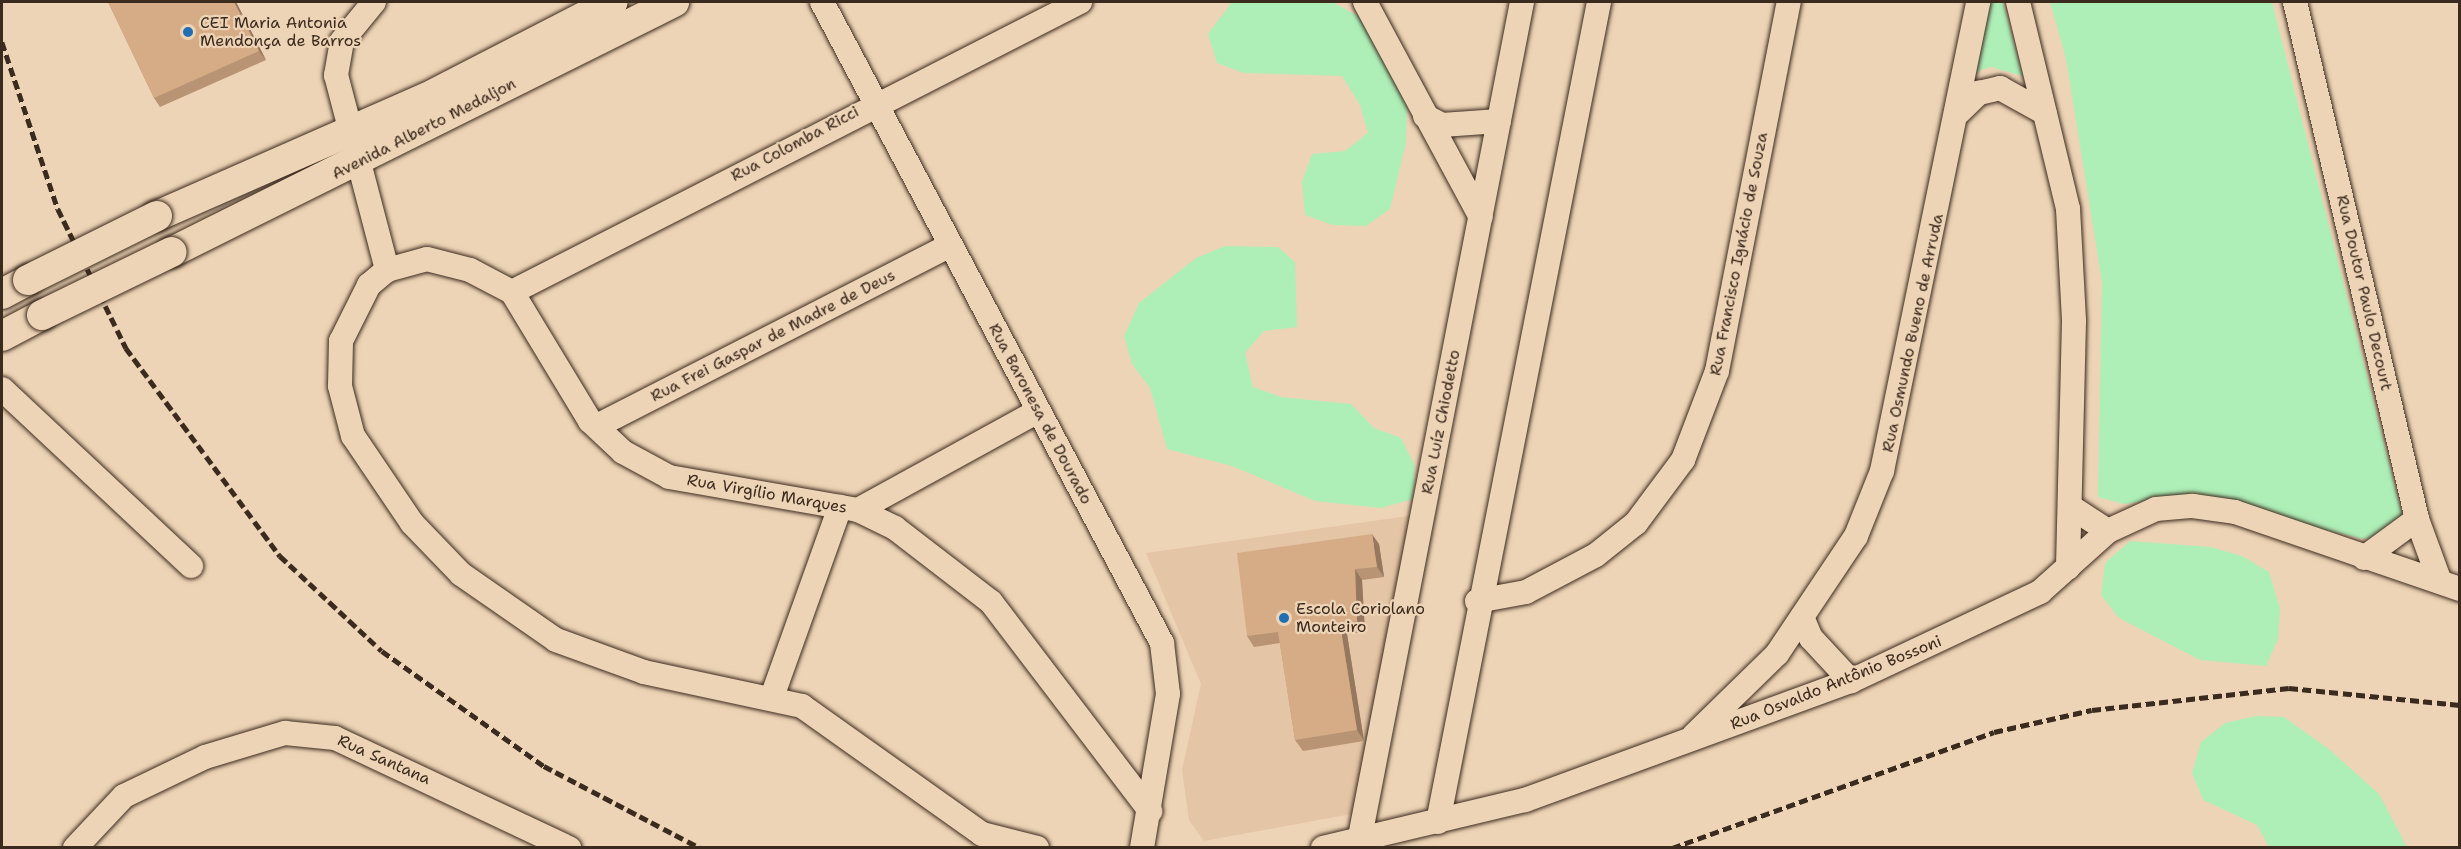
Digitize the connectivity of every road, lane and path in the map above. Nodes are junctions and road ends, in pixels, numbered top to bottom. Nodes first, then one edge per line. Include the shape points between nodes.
1 (374, 2) edge
2 (613, 2) edge
3 (674, 2) edge
4 (822, 2) edge
5 (1080, 2) edge
6 (1365, 2) edge
7 (1522, 2) edge
8 (1599, 2) edge
9 (1789, 2) edge
10 (1978, 2) edge
11 (2018, 2) edge
12 (2295, 2) edge
13 (874, 103) junction
14 (1959, 112) junction
15 (2044, 113) junction
16 (1425, 116) junction
17 (1498, 121) junction
18 (351, 131) junction
19 (359, 163) junction
20 (1480, 217) junction
21 (950, 245) junction
22 (387, 270) junction
23 (512, 292) junction
24 (2, 294) edge
25 (2, 336) edge
26 (2, 389) edge
27 (1038, 411) junction
28 (597, 426) junction
29 (2071, 507) junction
30 (849, 508) junction
31 (2417, 519) junction
32 (2108, 531) junction
33 (2364, 558) junction
34 (191, 566) dead end
35 (2068, 568) junction
36 (2450, 586) edge
37 (1477, 601) junction
38 (1802, 617) junction
39 (1851, 681) junction
40 (772, 697) junction
41 (1684, 744) junction
42 (1150, 811) junction
43 (1438, 822) junction
44 (1359, 842) junction
45 (75, 848) edge
46 (569, 848) edge
47 (1037, 848) edge
48 (1142, 848) edge
49 (1323, 848) edge

1 - 18 street via 342,42 338,57 336,75
2 - 18 main road, Avenida Alberto Medaljon
3 - 19 main road, Avenida Alberto Medaljon
4 - 13 street, Rua Baronesa de Dourado
5 - 13 street, Rua Colomba Ricci
6 - 16 street
7 - 17 street, Rua Luíz Chiodetto
8 - 37 street
9 - 37 street, Rua Francisco Ignácio de Souza via 1717,371 1683,460 1636,523 1596,555 1526,592
10 - 14 street, Rua Osmundo Bueno de Arruda
11 - 15 street
12 - 31 street, Rua Doutor Paulo Decourt
13 - 21 street, Rua Baronesa de Dourado
13 - 23 street, Rua Colomba Ricci
14 - 15 street via 1979,93 2000,88
14 - 38 street, Rua Osmundo Bueno de Arruda via 1882,471 1856,536
15 - 29 street via 2068,209 2074,321
16 - 17 street via 1442,125
16 - 20 street
17 - 20 street, Rua Luíz Chiodetto
18 - 19 street
18 - 24 main road, Avenida Alberto Medaljon, bridge via 157,216
19 - 22 street
19 - 25 main road, Avenida Alberto Medaljon, bridge
20 - 44 street, Rua Luíz Chiodetto
21 - 27 street, Rua Baronesa de Dourado
21 - 28 street, Rua Frei Gaspar de Madre de Deus
22 - 23 street, Rua Virgílio Marques via 426,259 470,270
22 - 40 street via 369,285 346,322 340,386 353,436 412,523 461,574 556,640 644,672
23 - 28 street, Rua Virgílio Marques
26 - 34 street
27 - 30 street
27 - 42 street, Rua Baronesa de Dourado via 1162,642 1168,694
28 - 30 street, Rua Virgílio Marques via 623,452 669,477
29 - 32 street
29 - 35 street
30 - 40 street
30 - 42 street, Rua Virgílio Marques via 932,553 991,602
31 - 33 street
31 - 36 street, Rua Doutor Paulo Decourt
32 - 33 street, Rua Osvaldo Antônio Bossoni via 2156,509 2193,506 2235,512
32 - 35 street, Rua Osvaldo Antônio Bossoni
33 - 36 street, Rua Osvaldo Antônio Bossoni
35 - 39 street, Rua Osvaldo Antônio Bossoni via 2007,609
37 - 43 street
38 - 39 street via 1811,638
38 - 41 street, Rua Osmundo Bueno de Arruda via 1777,654
39 - 41 street, Rua Osvaldo Antônio Bossoni
40 - 47 street via 821,715 931,803 982,834
41 - 43 street, Rua Osvaldo Antônio Bossoni via 1524,800
42 - 48 street, Rua Baronesa de Dourado
43 - 44 street, Rua Osvaldo Antônio Bossoni
44 - 49 street, Rua Osvaldo Antônio Bossoni
45 - 46 street, Rua Santana via 124,796 205,757 285,733 335,738

